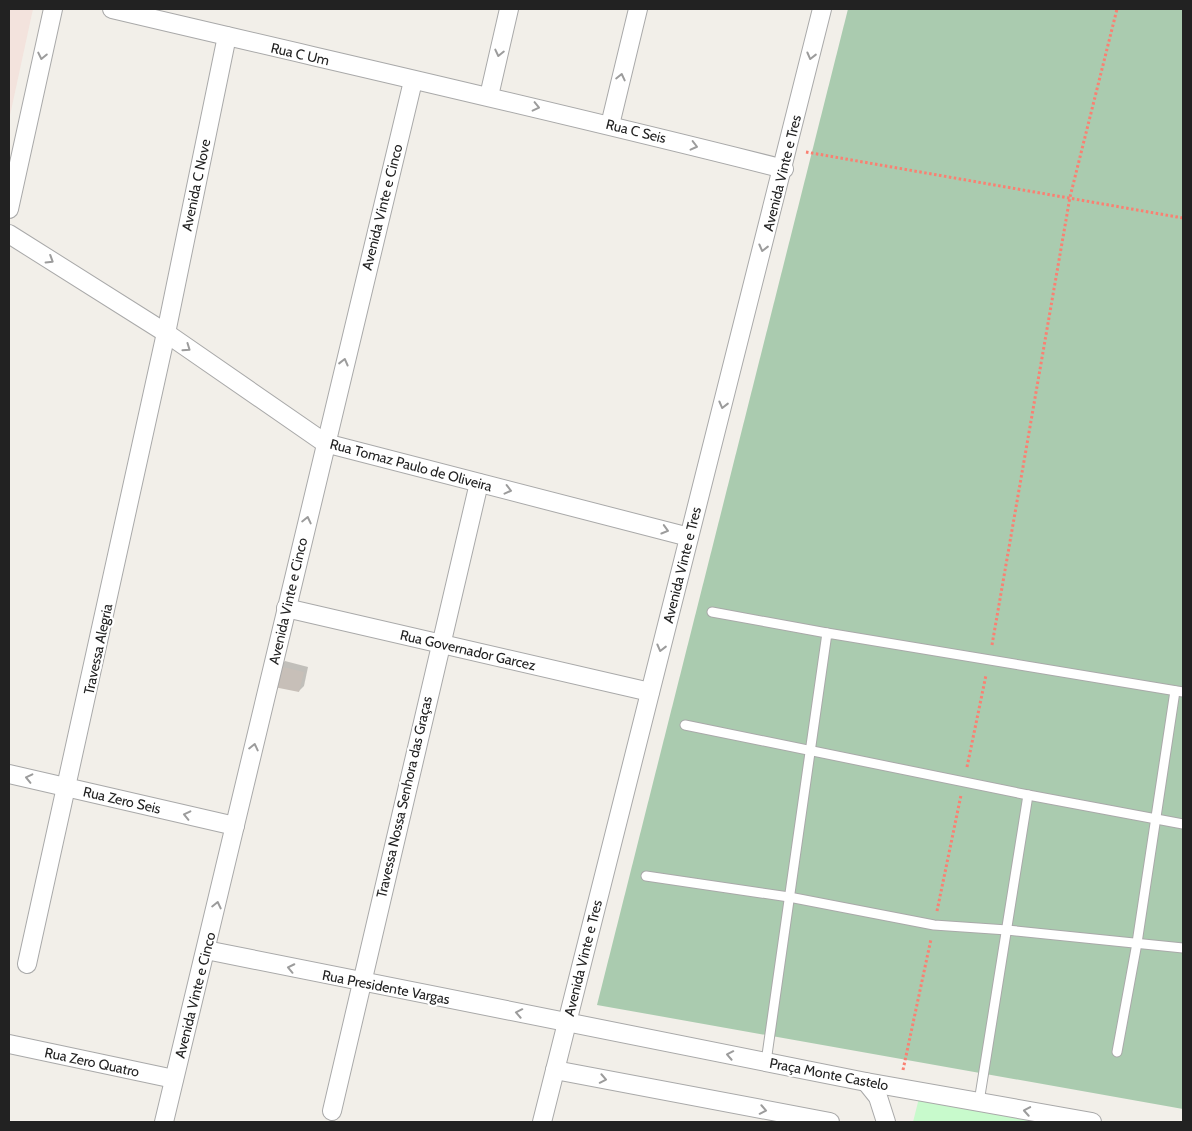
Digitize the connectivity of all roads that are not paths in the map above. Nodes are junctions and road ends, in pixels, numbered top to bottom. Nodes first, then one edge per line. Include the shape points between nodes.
1 (53, 9) edge
2 (112, 9) edge
3 (509, 9) edge
4 (638, 9) edge
5 (822, 9) edge
6 (227, 36) junction
7 (413, 81) junction
8 (488, 96) junction
9 (610, 125) junction
10 (784, 168) junction
11 (9, 209) edge
12 (9, 234) edge
13 (166, 333) junction
14 (325, 443) junction
15 (479, 483) junction
16 (689, 537) junction
17 (286, 608) junction
18 (712, 612) dead end
19 (827, 633) junction
20 (440, 643) junction
21 (650, 692) junction
22 (1179, 692) edge
23 (685, 725) dead end
24 (810, 751) junction
25 (9, 774) edge
26 (68, 787) junction
27 (1028, 795) junction
28 (1156, 818) junction
29 (1183, 824) edge
30 (235, 826) junction
31 (646, 876) dead end
32 (790, 897) junction
33 (1007, 930) junction
34 (1137, 943) junction
35 (1183, 948) edge
36 (206, 950) junction
37 (27, 964) dead end
38 (361, 982) junction
39 (566, 1023) junction
40 (9, 1044) edge
41 (1117, 1052) dead end
42 (766, 1062) junction
43 (555, 1070) junction
44 (174, 1079) junction
45 (866, 1082) junction
46 (979, 1102) junction
47 (332, 1112) dead end
48 (164, 1122) edge
49 (542, 1122) edge
50 (830, 1122) edge
51 (886, 1122) edge
52 (1092, 1122) edge

1 -> 11 street
2 - 6 street, Rua C Um
3 -> 8 street
9 -> 4 street
5 -> 10 street, Avenida Vinte e Tres
6 - 7 street, Rua C Um
6 - 13 street, Avenida C Nove
7 - 8 street, Rua C Um
14 -> 7 street, Avenida Vinte e Cinco
8 -> 9 street, Rua C Seis
9 -> 10 street, Rua C Seis
10 -> 16 street, Avenida Vinte e Tres
12 -> 13 street, Rua Tomaz Paulo de Oliveira
13 -> 14 street, Rua Tomaz Paulo de Oliveira
13 - 26 street, Travessa Alegria
14 - 15 street, Rua Tomaz Paulo de Oliveira
17 -> 14 street, Avenida Vinte e Cinco
15 -> 16 street, Rua Tomaz Paulo de Oliveira
15 - 20 street, Travessa Nossa Senhora das Graças
16 -> 21 street, Avenida Vinte e Tres
17 - 20 street, Rua Governador Garcez
30 -> 17 street, Avenida Vinte e Cinco
18 - 19 lane
19 - 22 lane
19 - 24 lane
20 - 21 street, Rua Governador Garcez
20 - 38 street, Travessa Nossa Senhora das Graças
21 - 39 street, Avenida Vinte e Tres
22 - 28 lane
23 - 24 lane
24 - 27 lane
24 - 32 lane
26 -> 25 street, Rua Zero Seis
30 -> 26 street, Rua Zero Seis
26 - 37 street, Travessa Alegria
27 - 28 lane
27 - 33 lane
28 - 29 lane
28 - 34 lane
36 -> 30 street, Avenida Vinte e Cinco
31 - 32 lane
32 - 33 lane via 934,925
32 - 42 lane
33 - 34 lane
33 - 46 lane
34 - 35 lane
34 - 41 lane
38 -> 36 street, Rua Presidente Vargas
36 - 44 street, Avenida Vinte e Cinco
39 -> 38 street, Rua Presidente Vargas
38 - 47 street, Travessa Nossa Senhora das Graças
42 -> 39 street, Praça Monte Castelo
39 - 43 street, Avenida Vinte e Tres
40 - 44 street, Rua Zero Quatro
42 - 45 street, Praça Monte Castelo
43 - 49 street, Avenida Vinte e Tres
43 -> 50 street
44 - 48 street, Avenida Vinte e Cinco
45 - 46 street, Praça Monte Castelo
45 - 51 street via 878,1097
52 -> 46 street, Praça Monte Castelo

